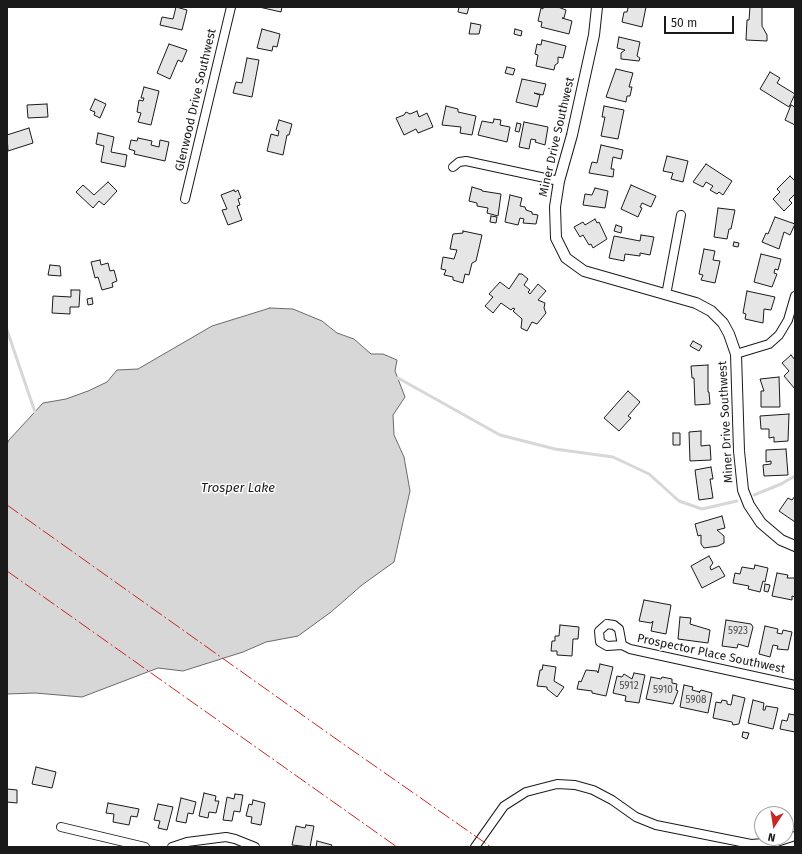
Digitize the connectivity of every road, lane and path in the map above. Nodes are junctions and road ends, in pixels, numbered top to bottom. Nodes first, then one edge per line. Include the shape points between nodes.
1 (231, 7) edge
2 (598, 7) edge
3 (453, 167) dead end
4 (559, 181) junction
5 (185, 199) dead end
6 (681, 215) dead end
7 (666, 295) junction
8 (795, 296) edge
9 (736, 354) junction
10 (795, 546) edge
11 (622, 645) dead end
12 (795, 685) edge
13 (61, 827) dead end
14 (795, 836) edge
15 (120, 844) edge
16 (145, 847) edge
17 (172, 847) edge
18 (255, 847) edge
19 (475, 847) edge

1 - 5 street, Glenwood Drive Southwest
2 - 4 street, Miner Drive Southwest via 572,135
3 - 4 street via 459,162 466,161
4 - 7 street, Miner Drive Southwest via 555,207 556,238 566,258 584,271
6 - 7 street
7 - 9 street, Miner Drive Southwest via 696,303 711,311 726,328
8 - 9 street via 788,320 779,335 769,344
9 - 10 street, Miner Drive Southwest via 743,490 749,505 762,523 781,540
11 - 12 street, Prospector Place Southwest via 630,649
13 - 15 street
14 - 19 street via 777,842 751,844 656,825 636,817 593,790 576,785 557,784 526,792 504,806
15 - 16 street
17 - 18 street via 187,842 226,838 236,839

